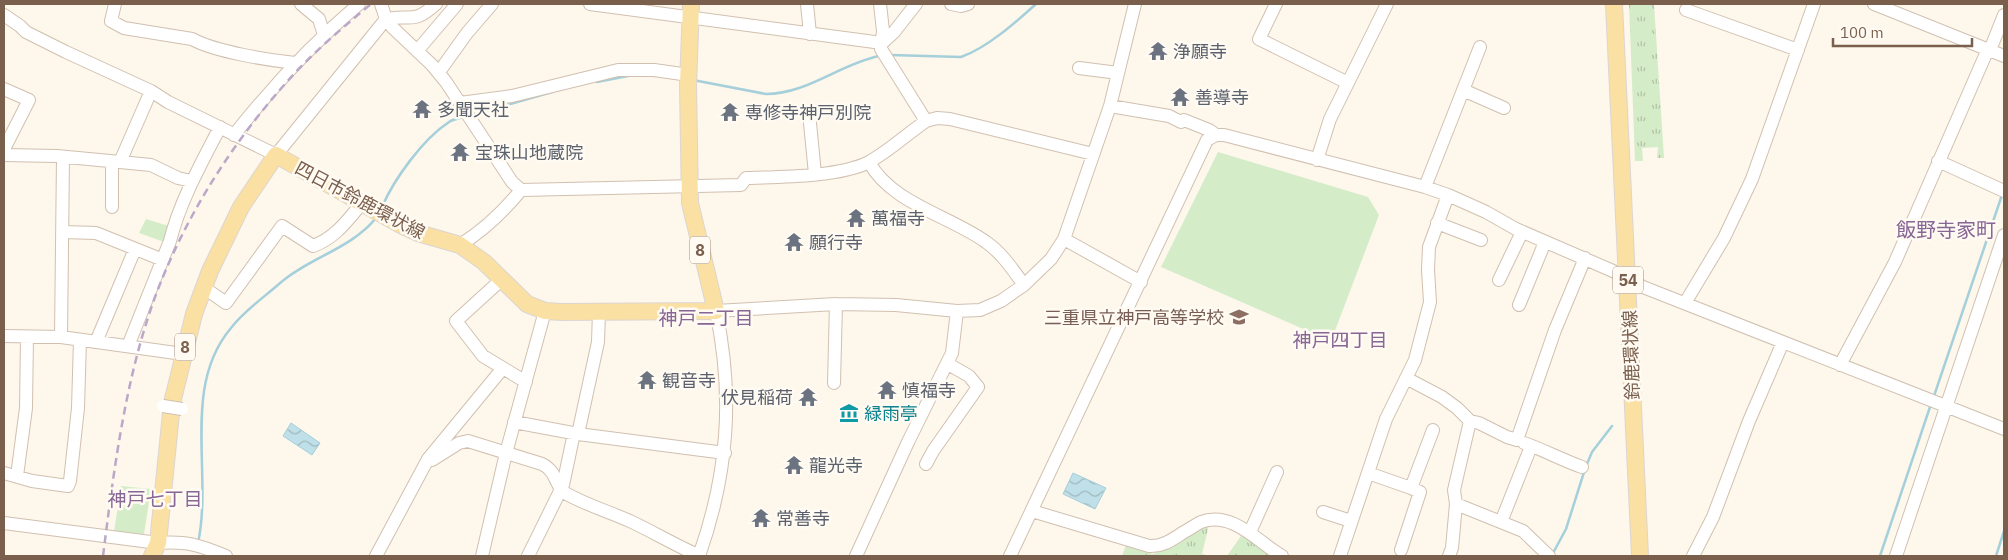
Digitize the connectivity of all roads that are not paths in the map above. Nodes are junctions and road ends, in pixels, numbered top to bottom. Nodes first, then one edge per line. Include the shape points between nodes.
1 (5, 4) edge
2 (115, 4) edge
3 (301, 4) edge
4 (360, 4) edge
5 (381, 4) edge
6 (436, 4) edge
7 (457, 4) edge
8 (492, 4) edge
9 (590, 4) edge
10 (806, 4) edge
11 (880, 4) edge
12 (916, 4) edge
13 (951, 4) edge
14 (968, 4) edge
15 (1135, 4) edge
16 (1276, 4) edge
17 (1387, 4) edge
18 (1614, 4) edge
19 (1814, 4) edge
20 (1874, 4) edge
21 (4, 9) edge
22 (1686, 10) dead end
23 (691, 11) edge
24 (4, 15) edge
25 (2004, 15) edge
26 (386, 19) junction
27 (810, 34) junction
28 (324, 35) junction
29 (1480, 47) dead end
30 (1798, 50) junction
31 (1989, 50) junction
32 (417, 51) junction
33 (884, 51) junction
34 (2004, 56) edge
35 (295, 63) junction
36 (1079, 68) dead end
37 (439, 72) junction
38 (1118, 73) junction
39 (689, 78) junction
40 (1348, 83) junction
41 (4, 89) edge
42 (1462, 90) junction
43 (151, 91) junction
44 (462, 105) junction
45 (1110, 106) junction
46 (1504, 108) dead end
47 (809, 113) dead end
48 (926, 121) junction
49 (220, 127) junction
50 (234, 135) junction
51 (1216, 135) junction
52 (4, 149) edge
53 (1094, 154) junction
54 (4, 155) edge
55 (276, 156) junction
56 (63, 157) junction
57 (1317, 160) junction
58 (1938, 161) junction
59 (116, 162) junction
60 (869, 162) junction
61 (815, 174) junction
62 (192, 181) junction
63 (689, 187) junction
64 (1425, 187) junction
65 (2000, 189) edge
66 (521, 190) junction
67 (1448, 195) junction
68 (365, 205) junction
69 (112, 207) dead end
70 (1437, 223) junction
71 (63, 232) junction
72 (1522, 232) junction
73 (2004, 235) edge
74 (1064, 240) junction
75 (1481, 240) dead end
76 (1544, 242) junction
77 (460, 245) junction
78 (135, 249) junction
79 (1585, 258) junction
80 (163, 260) junction
81 (1628, 278) junction
82 (501, 280) junction
83 (1499, 280) dead end
84 (1141, 282) junction
85 (1024, 285) junction
86 (203, 287) junction
87 (1685, 303) junction
88 (836, 304) junction
89 (1519, 305) dead end
90 (545, 311) junction
91 (716, 311) junction
92 (957, 311) junction
93 (599, 312) junction
94 (4, 336) edge
95 (27, 337) junction
96 (61, 337) junction
97 (80, 340) junction
98 (96, 342) junction
99 (1783, 342) junction
100 (128, 346) junction
101 (183, 354) junction
102 (948, 364) junction
103 (1840, 366) junction
104 (502, 368) junction
105 (1406, 378) junction
106 (526, 382) junction
107 (834, 383) dead end
108 (1936, 403) junction
109 (163, 406) dead end
110 (182, 409) dead end
111 (514, 422) junction
112 (1470, 422) junction
113 (2004, 429) edge
114 (1433, 430) dead end
115 (576, 433) junction
116 (1517, 440) junction
117 (1530, 449) dead end
118 (506, 453) junction
119 (724, 453) junction
120 (428, 459) junction
121 (926, 464) dead end
122 (1582, 467) dead end
123 (1277, 472) dead end
124 (4, 473) edge
125 (1368, 473) junction
126 (17, 476) junction
127 (1411, 488) junction
128 (562, 489) junction
129 (1456, 504) junction
130 (1032, 511) junction
131 (1323, 512) dead end
132 (1351, 521) junction
133 (1501, 522) junction
134 (4, 523) edge
135 (1250, 532) junction
136 (193, 543) junction
137 (155, 550) edge
138 (1401, 550) dead end
139 (1547, 555) edge
140 (189, 556) edge
141 (226, 556) edge
142 (376, 556) edge
143 (482, 556) edge
144 (528, 556) edge
145 (700, 556) edge
146 (856, 556) edge
147 (1010, 556) edge
148 (1282, 556) edge
149 (1340, 556) edge
150 (1449, 556) edge
151 (1640, 556) edge
152 (1693, 556) edge
153 (1896, 556) edge

1 - 21 street
2 - 35 street via 111,21 124,28
3 - 28 street via 319,19
4 - 28 street
5 - 26 street
6 - 26 street via 416,18
7 - 32 street
8 - 37 street
9 - 23 street
10 - 27 street
11 - 33 street
12 - 33 street
13 - 14 street
15 - 38 street
16 - 40 street via 1258,39
17 - 40 street
18 - 81 main road, 鈴鹿環状線 / 54
19 - 30 street
20 - 31 street
22 - 30 street
23 - 27 street
23 - 39 main road, 8
24 - 43 street via 26,32
25 - 31 street
26 - 32 street
26 - 55 street
27 - 33 street
28 - 35 street
29 - 42 street
30 - 87 street via 1752,179 1724,238
31 - 34 street
31 - 58 street
32 - 37 street
33 - 48 street
35 - 50 street
36 - 38 street
37 - 44 street
38 - 45 street
39 - 44 street via 654,70 618,70
39 - 63 main road, 8
40 - 57 street via 1330,119
41 - 52 street via 29,100
42 - 46 street
42 - 64 street
43 - 49 street
43 - 59 street
44 - 66 street via 512,182
45 - 51 street via 1169,116 1181,122 1184,120
45 - 53 street
47 - 61 street
48 - 53 street via 950,119
48 - 60 street
49 - 50 street
49 - 62 street
50 - 55 street
51 - 57 street
51 - 84 street via 1207,140
53 - 74 street
54 - 56 street
55 - 68 main road, 四日市鈴鹿環状線
55 - 86 main road, 四日市鈴鹿環状線 / 8 via 241,207
56 - 59 street
56 - 71 street
57 - 64 street
58 - 65 street
58 - 103 street via 1895,262
59 - 62 street via 151,165
59 - 69 street
60 - 61 street
60 - 85 street via 873,170 896,191 987,242
61 - 63 street via 746,178 741,185
62 - 80 street
63 - 66 street
63 - 91 main road, 8
64 - 67 street
66 - 77 street via 492,222
67 - 70 street
67 - 72 street
68 - 77 main road, 四日市鈴鹿環状線 via 418,233
68 - 86 street via 337,232 313,246 282,226 226,303
70 - 75 street
70 - 105 street via 1428,255 1430,302 1415,360
71 - 78 street via 96,233
71 - 96 street
72 - 76 street
72 - 83 street
73 - 108 street
74 - 84 street
74 - 85 street via 1051,259
76 - 79 street
76 - 89 street
77 - 82 main road, 四日市鈴鹿環状線 via 484,262
78 - 80 street
78 - 98 street
79 - 81 street
79 - 116 street via 1555,330
80 - 100 street
81 - 87 street
81 - 151 main road, 鈴鹿環状線 / 54
82 - 90 main road, 四日市鈴鹿環状線 via 526,304
82 - 104 street via 456,322 483,356
84 - 130 street
85 - 92 street via 1001,302 984,309
86 - 101 main road, 四日市鈴鹿環状線 / 8
87 - 99 street
88 - 91 street
88 - 92 street
88 - 107 street
90 - 93 main road, 四日市鈴鹿環状線
90 - 106 street
91 - 93 main road, 四日市鈴鹿環状線
91 - 119 street via 727,385
92 - 102 street via 954,346
93 - 115 street via 598,342
94 - 95 street
95 - 96 street
95 - 126 street via 26,408
96 - 97 street
97 - 98 street
97 - 126 street via 78,408 68,486
98 - 100 street
99 - 103 street
99 - 152 street via 1713,517
100 - 101 street
101 - 137 main road, 四日市鈴鹿環状線 / 8 via 172,403
102 - 121 street via 968,376 978,387
102 - 146 street
103 - 108 street
104 - 106 street
104 - 120 street
105 - 112 street via 1442,397
105 - 125 street via 1386,419
106 - 111 street
108 - 113 street
108 - 153 street
109 - 110 street, bridge
111 - 115 street
111 - 118 street
112 - 116 street
112 - 129 street via 1454,490
114 - 127 street
115 - 119 street
115 - 128 street
116 - 122 street
117 - 133 street
118 - 120 street via 468,441 432,460
118 - 128 street via 549,468
118 - 143 street
119 - 145 street via 710,525
120 - 142 street
123 - 135 street
124 - 126 street
125 - 127 street
125 - 132 street
127 - 138 street via 1420,492
128 - 144 street
128 - 145 street
129 - 133 street
129 - 150 street
130 - 135 street via 1157,547 1208,520 1228,523
130 - 147 street
131 - 132 street
132 - 149 street
133 - 139 street via 1523,531
134 - 137 street
135 - 148 street
136 - 137 street via 176,542
136 - 140 street
136 - 141 street

